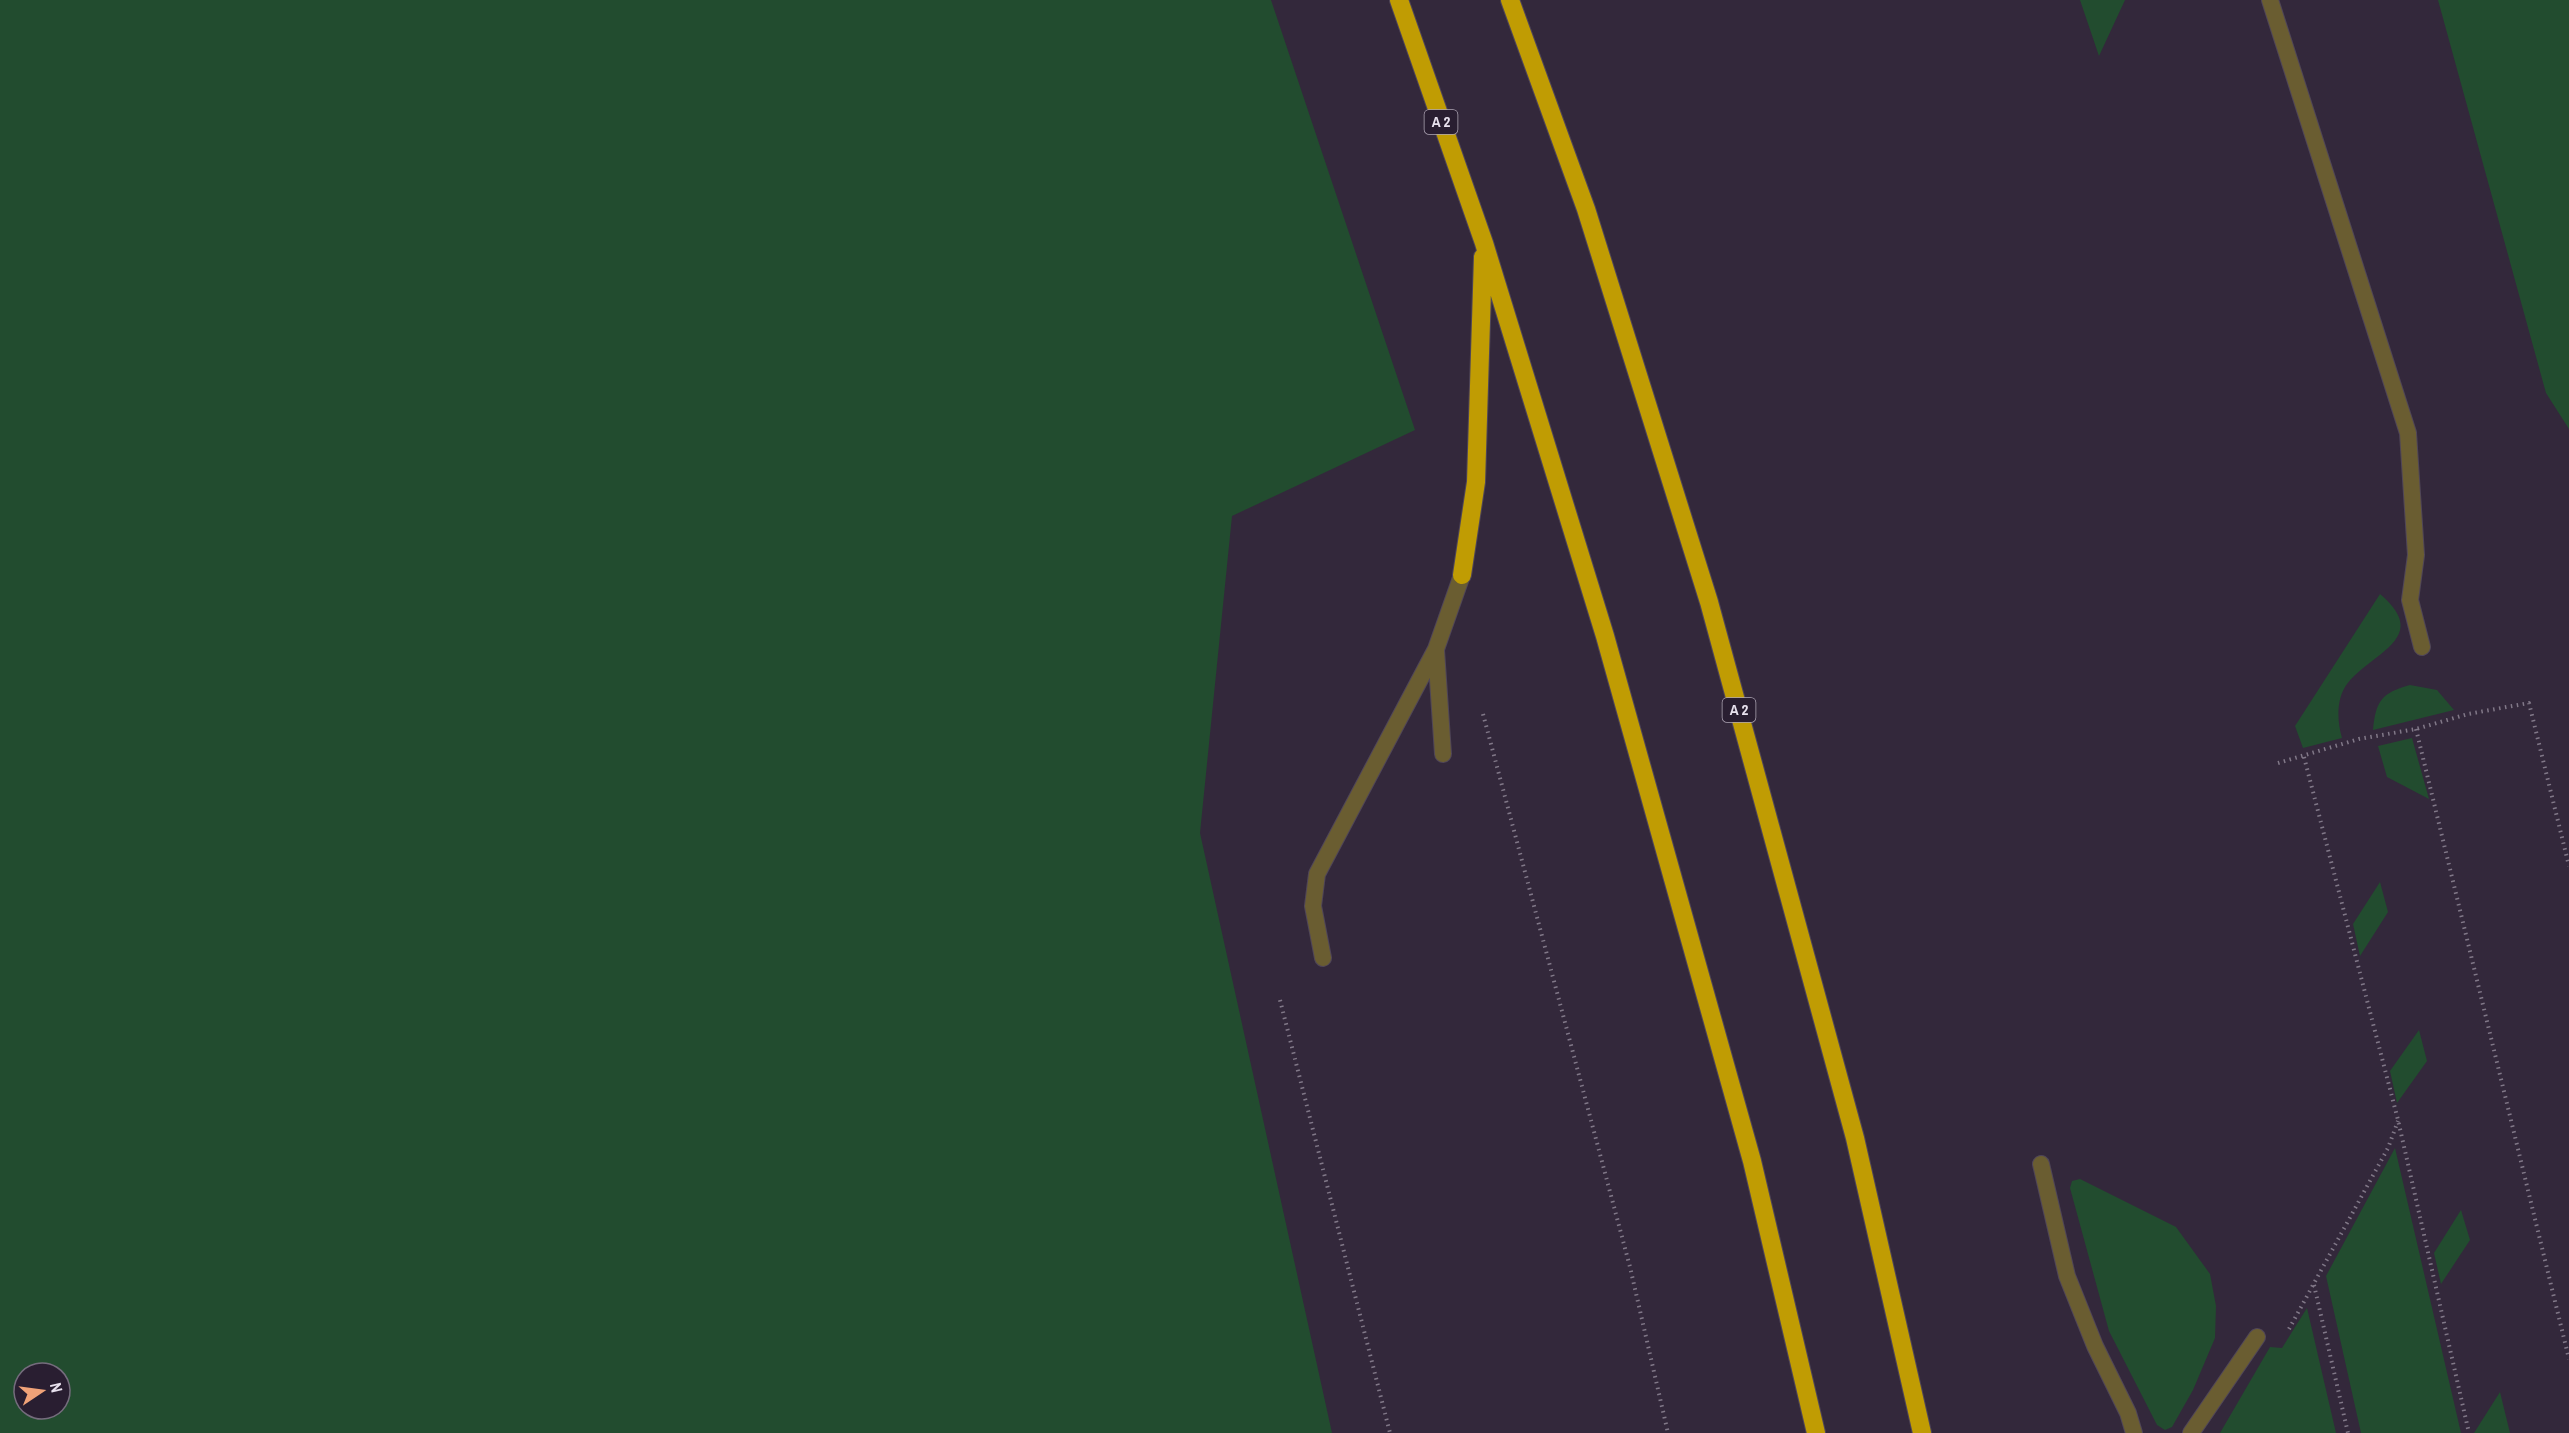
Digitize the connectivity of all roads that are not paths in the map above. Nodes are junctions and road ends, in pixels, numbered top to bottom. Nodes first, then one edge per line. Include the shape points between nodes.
1 (1399, 0) edge
2 (1510, 0) edge
3 (2270, 0) edge
4 (1484, 243) junction
5 (1462, 575) joint
6 (2422, 647) dead end
7 (1436, 650) junction
8 (1443, 754) dead end
9 (1323, 958) dead end
10 (2041, 1164) dead end
11 (2257, 1337) road end
12 (1816, 1433) edge
13 (1922, 1433) edge
14 (2134, 1433) edge
15 (2192, 1433) edge

1 - 4 highway, A 2
2 - 13 highway, A 2 via 1586,209 1710,602 1855,1138
3 - 6 lane via 2408,433 2416,555 2410,600
4 - 5 highway via 1476,482
4 - 12 highway, A 2 via 1605,636 1752,1161
5 - 7 lane
7 - 8 lane
7 - 9 lane via 1317,874 1313,906
10 - 14 lane via 2067,1276
11 - 15 lane

